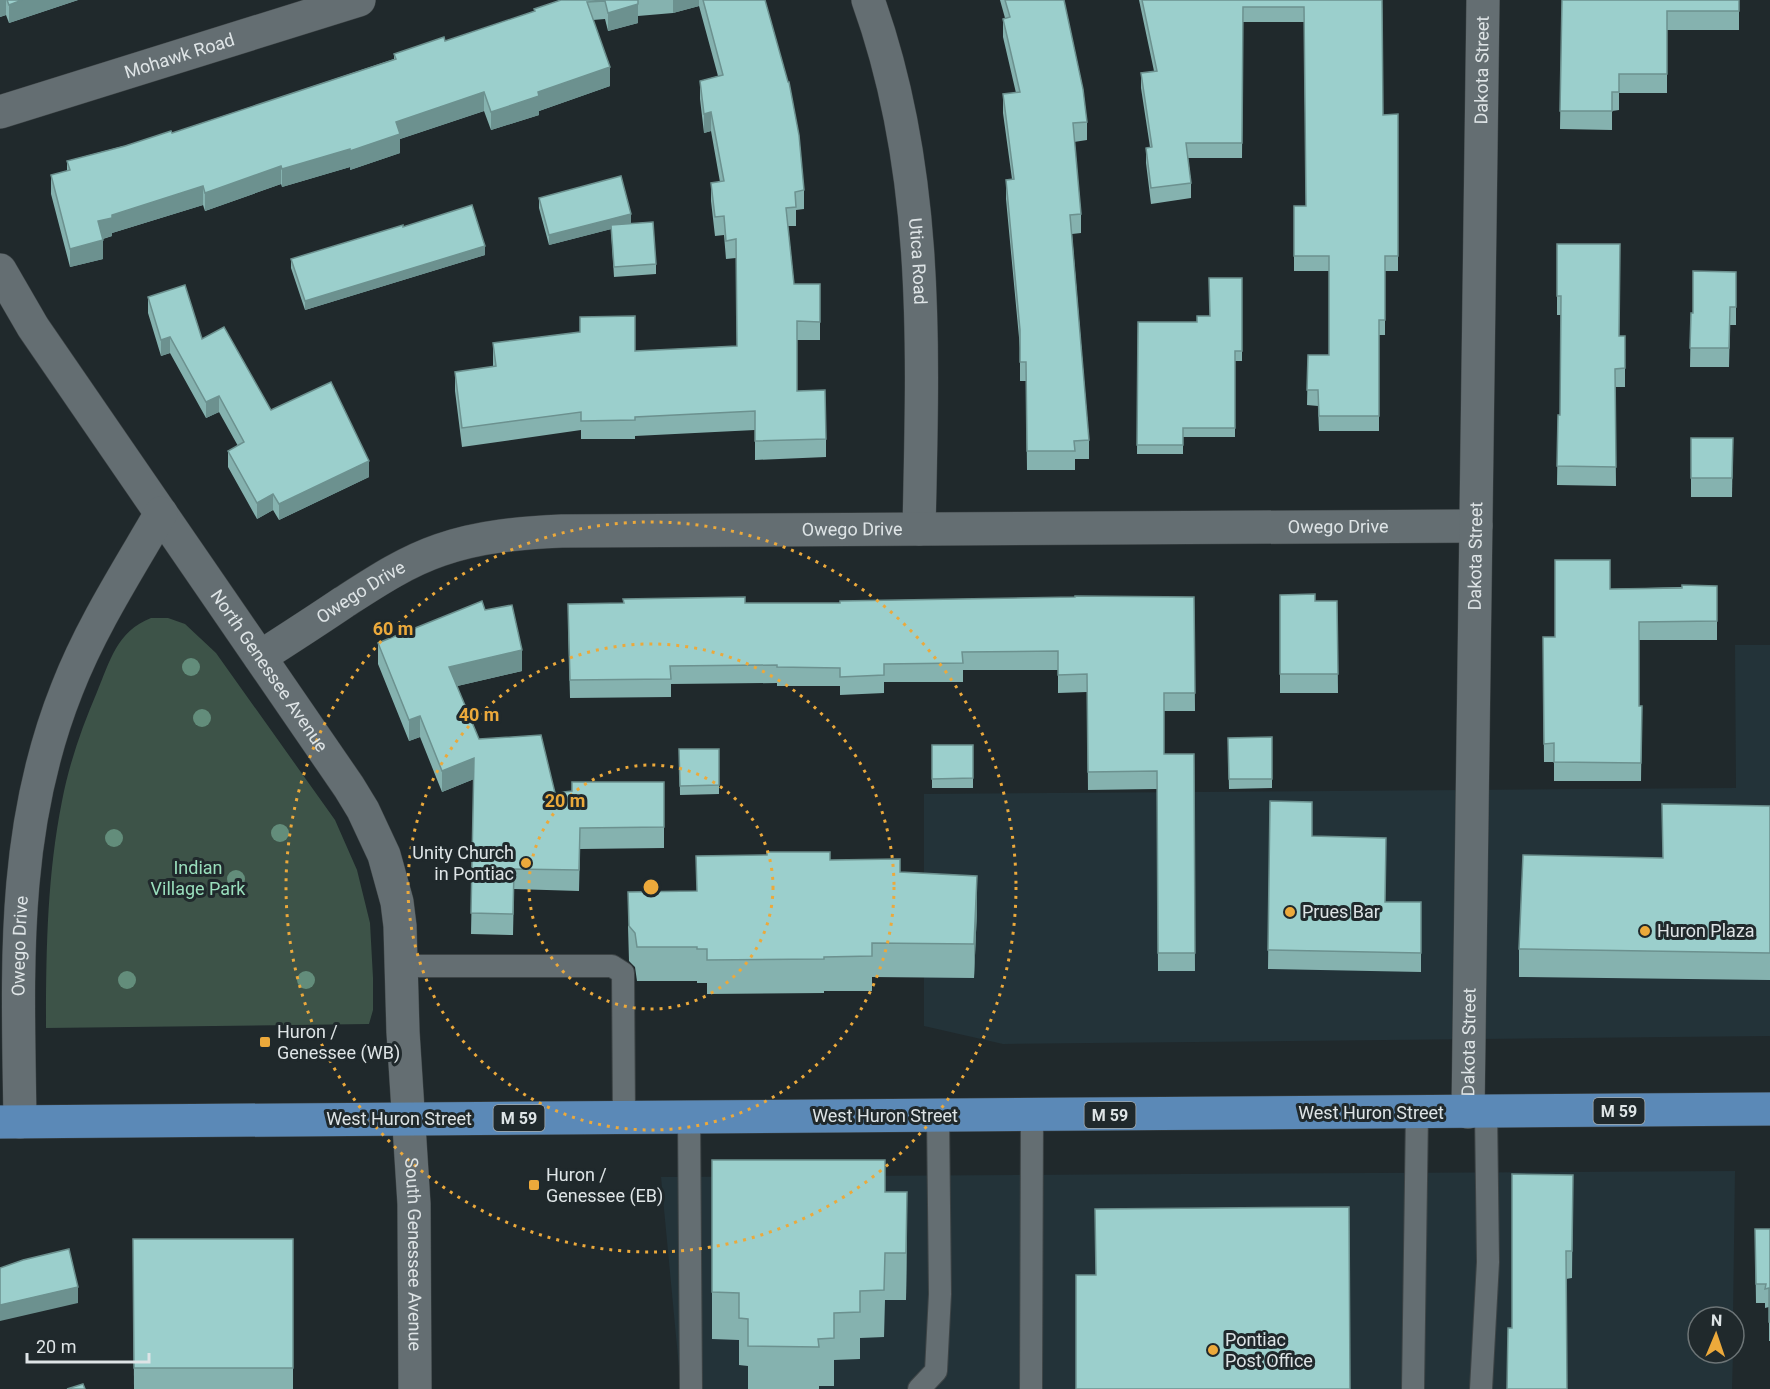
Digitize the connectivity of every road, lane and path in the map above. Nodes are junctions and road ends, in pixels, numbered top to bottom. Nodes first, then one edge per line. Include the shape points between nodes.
1 (359, 0) edge
2 (868, 0) edge
3 (1483, 0) edge
4 (0, 112) edge
5 (0, 270) edge
6 (161, 513) junction
7 (1476, 526) junction
8 (919, 529) junction
9 (260, 657) junction
10 (403, 966) junction
11 (1770, 1109) edge
12 (1417, 1112) junction
13 (1477, 1112) junction
14 (1032, 1115) junction
15 (938, 1116) junction
16 (689, 1117) junction
17 (624, 1118) junction
18 (408, 1119) junction
19 (10, 1122) edge
20 (415, 1389) edge
21 (691, 1389) edge
22 (919, 1389) edge
23 (1030, 1389) edge
24 (1413, 1389) edge
25 (1481, 1389) edge

1 - 4 street, Mohawk Road
2 - 8 street, Utica Road via 900,116 916,222 922,304
3 - 7 street, Dakota Street
5 - 6 street, North Genessee Avenue via 33,327
6 - 9 street, North Genessee Avenue
6 - 19 street, Owego Drive via 94,629 67,687 33,798 21,903
7 - 8 street, Owego Drive
7 - 13 street, Dakota Street
8 - 9 street, Owego Drive via 562,531 478,539 407,564
9 - 10 street, North Genessee Avenue via 349,787 375,833 397,902
10 - 17 lane via 612,966 623,973
10 - 18 street, North Genessee Avenue
11 - 13 highway, West Huron Street / M 59
12 - 13 highway, West Huron Street / M 59
12 - 14 highway, West Huron Street / M 59
12 - 24 lane
13 - 25 lane via 1488,1262
14 - 15 highway, West Huron Street / M 59
14 - 23 lane
15 - 16 highway, West Huron Street / M 59
15 - 22 lane via 940,1294 936,1371
16 - 17 highway, West Huron Street / M 59
16 - 21 lane
17 - 18 highway, West Huron Street / M 59
18 - 19 highway, West Huron Street / M 59
18 - 20 street, South Genessee Avenue via 414,1204

